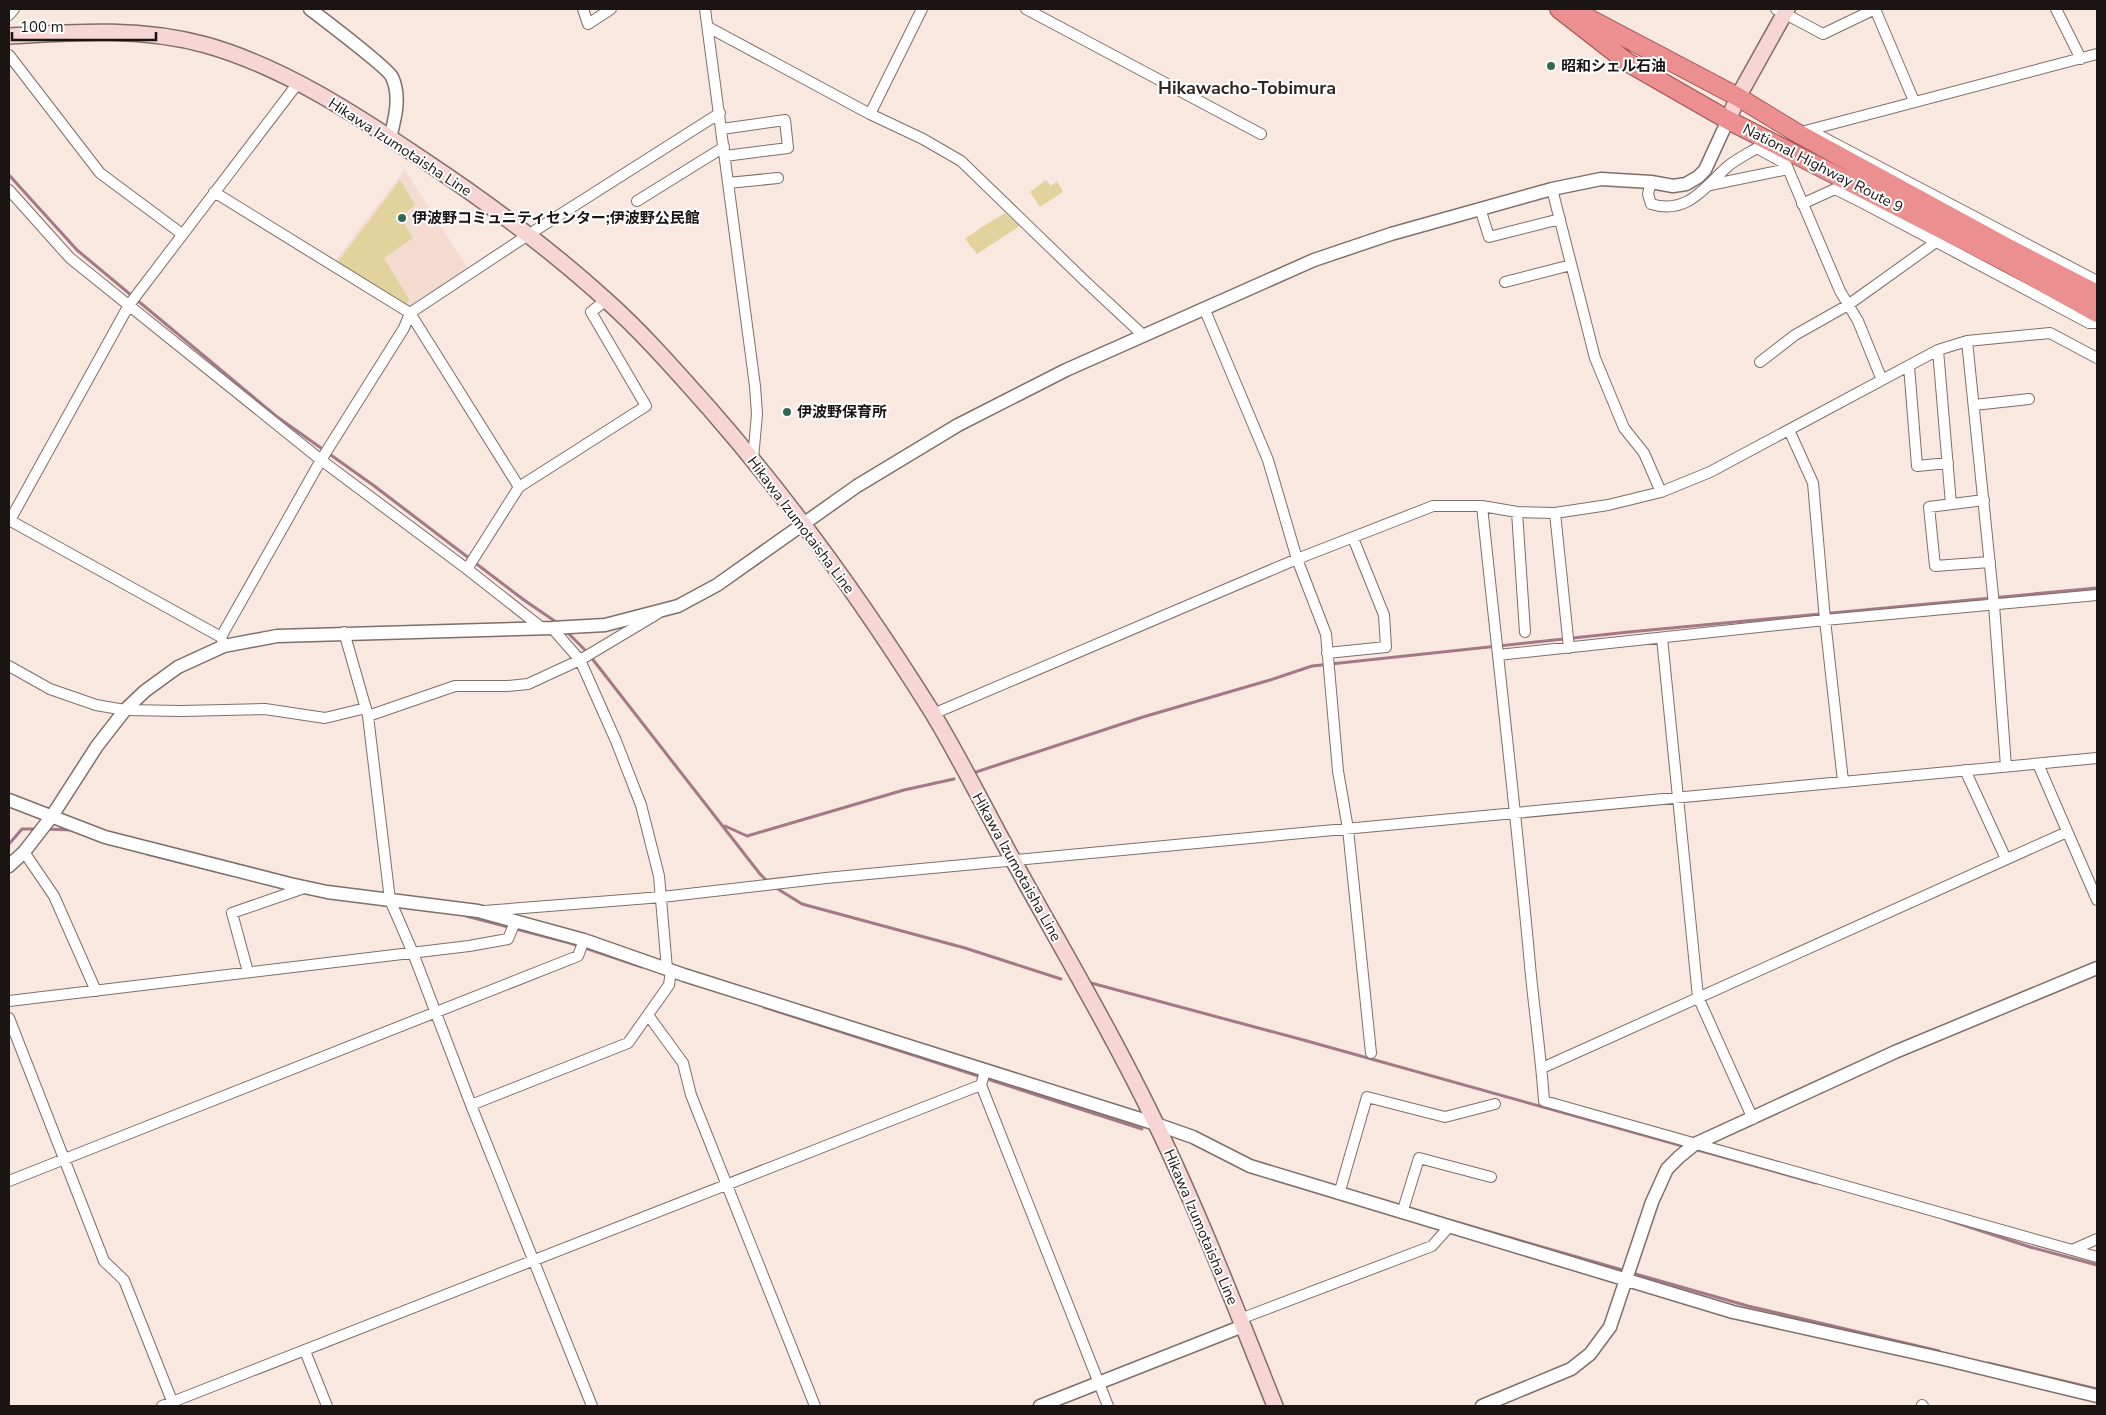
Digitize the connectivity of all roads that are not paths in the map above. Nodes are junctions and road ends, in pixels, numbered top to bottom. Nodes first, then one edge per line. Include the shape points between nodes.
1 (14, 9) edge
2 (310, 9) edge
3 (583, 9) edge
4 (611, 9) edge
5 (705, 9) edge
6 (1026, 9) edge
7 (1559, 9) edge
8 (1799, 9) edge
9 (1875, 9) edge
10 (2056, 9) edge
11 (918, 10) edge
12 (1581, 11) edge
13 (1785, 12) edge
14 (9, 15) edge
15 (708, 27) junction
16 (9, 36) edge
17 (2097, 54) edge
18 (9, 55) edge
19 (2081, 58) junction
20 (298, 83) junction
21 (1738, 98) junction
22 (1914, 101) junction
23 (720, 114) junction
24 (870, 114) junction
25 (1728, 120) junction
26 (722, 129) junction
27 (1803, 132) junction
28 (1261, 134) dead end
29 (390, 138) junction
30 (724, 151) junction
31 (1788, 169) junction
32 (778, 178) dead end
33 (1651, 182) junction
34 (728, 183) junction
35 (1710, 185) junction
36 (1858, 185) junction
37 (1552, 189) junction
38 (9, 190) edge
39 (214, 192) junction
40 (637, 201) dead end
41 (1802, 204) junction
42 (1865, 204) junction
43 (1480, 208) junction
44 (1560, 218) junction
45 (182, 234) junction
46 (528, 235) junction
47 (1936, 242) junction
48 (2037, 249) junction
49 (2006, 254) junction
50 (1571, 265) junction
51 (1980, 265) junction
52 (2097, 281) edge
53 (1505, 282) dead end
54 (2097, 294) edge
55 (606, 300) junction
56 (129, 305) junction
57 (1848, 305) junction
58 (1204, 308) junction
59 (2097, 313) edge
60 (410, 314) junction
61 (2097, 323) edge
62 (1143, 335) junction
63 (1967, 341) junction
64 (1938, 350) junction
65 (2097, 358) edge
66 (1760, 362) dead end
67 (1909, 366) junction
68 (1882, 380) junction
69 (2028, 399) dead end
70 (1974, 405) junction
71 (1789, 430) junction
72 (753, 458) junction
73 (321, 460) junction
74 (1948, 463) junction
75 (519, 487) junction
76 (1661, 492) junction
77 (1984, 500) junction
78 (1951, 504) junction
79 (1482, 506) junction
80 (1517, 512) junction
81 (1555, 513) junction
82 (9, 521) edge
83 (803, 522) junction
84 (1353, 538) junction
85 (1297, 559) junction
86 (1990, 562) junction
87 (467, 569) junction
88 (2097, 595) edge
89 (1994, 605) junction
90 (662, 611) junction
91 (1825, 620) junction
92 (547, 628) junction
93 (344, 632) junction
94 (1525, 632) dead end
95 (1662, 638) junction
96 (223, 642) junction
97 (1569, 648) junction
98 (1327, 653) junction
99 (1498, 655) junction
100 (580, 660) junction
101 (9, 666) edge
102 (125, 710) junction
103 (367, 712) junction
104 (933, 714) junction
105 (2097, 758) edge
106 (2038, 764) junction
107 (2006, 766) junction
108 (1965, 770) junction
109 (1843, 780) junction
110 (1678, 796) junction
111 (9, 800) edge
112 (1516, 812) junction
113 (52, 816) junction
114 (1348, 829) junction
115 (2067, 832) junction
116 (24, 852) junction
117 (2006, 859) junction
118 (1014, 861) junction
119 (9, 866) edge
120 (307, 887) junction
121 (662, 896) junction
122 (390, 900) junction
123 (2097, 900) edge
124 (478, 911) junction
125 (515, 922) junction
126 (584, 940) junction
127 (413, 953) junction
128 (2097, 968) edge
129 (669, 970) junction
130 (248, 972) junction
131 (96, 991) junction
132 (1698, 997) junction
133 (9, 1001) edge
134 (436, 1013) junction
135 (648, 1015) junction
136 (9, 1018) edge
137 (1371, 1053) dead end
138 (1542, 1068) junction
139 (986, 1071) junction
140 (981, 1085) junction
141 (1495, 1104) dead end
142 (471, 1105) junction
143 (1753, 1119) junction
144 (1156, 1124) junction
145 (1695, 1144) junction
146 (63, 1159) junction
147 (1491, 1177) dead end
148 (9, 1181) edge
149 (727, 1185) junction
150 (1340, 1194) junction
151 (1402, 1213) junction
152 (1449, 1227) junction
153 (2097, 1239) edge
154 (2072, 1250) junction
155 (2097, 1257) edge
156 (534, 1261) junction
157 (1627, 1280) junction
158 (1242, 1323) junction
159 (305, 1351) junction
160 (1099, 1383) junction
161 (2097, 1396) edge
162 (173, 1404) edge
163 (162, 1406) edge
164 (327, 1406) edge
165 (592, 1406) edge
166 (815, 1406) edge
167 (1040, 1406) edge
168 (1108, 1406) edge
169 (1275, 1406) edge
170 (1482, 1406) edge

1 - 14 street
2 - 29 street via 392,75 397,92
3 - 4 street via 588,24
5 - 15 street
6 - 28 street
7 - 25 highway, National Highway Route 9 via 1627,62
8 - 13 street
9 - 13 street via 1823,34
9 - 22 street
10 - 19 street
11 - 24 street
12 - 21 highway, National Highway Route 9
13 - 21 main road
15 - 23 street
15 - 24 street
16 - 20 main road, Hikawa Izumotaisha Line via 95,30 161,36 214,48
17 - 19 street
18 - 45 street via 100,173
19 - 22 street
20 - 29 main road, Hikawa Izumotaisha Line
20 - 39 street
21 - 25 main road
21 - 27 highway, National Highway Route 9
22 - 27 street
23 - 26 street
23 - 46 street
24 - 62 street via 960,161
25 - 33 street via 1705,170 1698,177 1686,184 1673,186
25 - 36 highway, National Highway Route 9
26 - 30 street
26 - 30 street via 785,120 788,148
27 - 48 street
27 - 49 highway, National Highway Route 9
29 - 46 main road, Hikawa Izumotaisha Line via 463,186
30 - 34 street
30 - 40 street
31 - 35 street
31 - 35 street via 1786,164 1757,148 1728,166
31 - 41 street
32 - 34 street
33 - 35 street via 1648,194 1651,204 1661,207 1682,204 1699,196
33 - 37 street via 1601,179
34 - 72 street via 755,386 757,414
36 - 42 street
36 - 49 highway, National Highway Route 9
37 - 43 street
37 - 44 street
38 - 56 street via 70,258
39 - 45 street
39 - 60 street
41 - 42 street via 1835,189
41 - 57 street
42 - 47 street
43 - 44 street via 1489,237
43 - 58 street via 1314,260
44 - 50 street
45 - 56 street
46 - 55 main road, Hikawa Izumotaisha Line
46 - 60 street
47 - 51 street
47 - 57 street
48 - 49 street
48 - 52 street
49 - 51 street
49 - 54 highway, National Highway Route 9
49 - 59 highway, National Highway Route 9
50 - 53 street
50 - 76 street via 1594,358 1624,428 1644,453
51 - 61 street via 2089,323
55 - 72 main road, Hikawa Izumotaisha Line via 662,355
55 - 75 street via 591,312 646,406
56 - 73 street
56 - 82 street
57 - 66 street via 1795,335
57 - 68 street via 1858,321
58 - 62 street
58 - 85 street via 1268,460
60 - 73 street
60 - 75 street
62 - 83 street via 958,425
63 - 64 street
63 - 65 street via 2050,333
63 - 70 street
64 - 67 street
64 - 74 street
67 - 68 street
67 - 74 street via 1917,466
68 - 71 street
69 - 70 street
70 - 77 street
71 - 76 street via 1710,472
71 - 91 street via 1813,484
72 - 83 main road, Hikawa Izumotaisha Line
73 - 87 street
73 - 96 street
74 - 78 street
75 - 87 street
76 - 81 street
77 - 78 street
77 - 86 street
78 - 86 street via 1928,507 1935,566
79 - 80 street
79 - 84 street via 1433,506
79 - 99 street
80 - 81 street
80 - 94 street
81 - 97 street
82 - 96 street
83 - 90 street via 717,585
83 - 104 main road, Hikawa Izumotaisha Line
84 - 85 street
84 - 98 street via 1384,615 1386,647
85 - 98 street via 1326,634
85 - 104 street
86 - 89 street
87 - 92 street
88 - 89 street
89 - 91 street
89 - 107 street
90 - 92 street via 604,625
90 - 100 street
91 - 95 street
91 - 109 street
92 - 93 street
92 - 100 street
93 - 96 street
93 - 103 street
95 - 97 street
95 - 110 street
96 - 102 street via 178,667
97 - 99 street
98 - 114 street via 1338,771
99 - 112 street
100 - 103 street via 528,684 455,686
100 - 121 street via 641,805
101 - 102 street via 50,689 96,705
102 - 103 street via 264,709 325,718
102 - 113 street via 97,746
103 - 122 street
104 - 118 main road, Hikawa Izumotaisha Line
105 - 106 street
106 - 107 street
106 - 115 street
107 - 108 street
108 - 109 street
108 - 117 street
109 - 110 street
110 - 112 street
110 - 132 street
111 - 113 street
112 - 114 street
112 - 138 street
113 - 116 street
113 - 120 street via 106,837
114 - 118 street
114 - 137 street
115 - 117 street
115 - 123 street
116 - 119 street
116 - 131 street via 54,896
117 - 132 street
118 - 121 street
118 - 144 main road, Hikawa Izumotaisha Line
120 - 122 street
120 - 130 street via 232,913
121 - 124 street
121 - 129 street
122 - 124 street
122 - 127 street
124 - 125 street
125 - 126 street
125 - 127 street via 508,939
126 - 129 street
126 - 134 street via 578,956
127 - 130 street
127 - 134 street
128 - 143 street via 1894,1052
129 - 135 street via 669,985
129 - 139 street
130 - 131 street
131 - 133 street
132 - 138 street
132 - 143 street
134 - 142 street
134 - 146 street
135 - 142 street via 628,1043
135 - 149 street via 683,1063 691,1095
136 - 146 street
138 - 145 street via 1544,1101
139 - 140 street
139 - 144 street
140 - 149 street
140 - 160 street
141 - 150 street via 1445,1117 1367,1097
142 - 156 street
143 - 145 street
144 - 150 street via 1193,1137 1250,1166
144 - 158 main road, Hikawa Izumotaisha Line
145 - 154 street
145 - 157 street via 1667,1169 1652,1202
146 - 148 street
146 - 162 street via 104,1262 124,1280
147 - 151 street via 1419,1158
149 - 156 street
149 - 166 street
150 - 151 street
151 - 152 street
152 - 157 street
152 - 158 street via 1432,1246
153 - 154 street
154 - 155 street
156 - 159 street
156 - 165 street
157 - 161 street via 1733,1312
157 - 170 street via 1610,1327 1590,1354 1571,1370
158 - 160 street
158 - 169 main road, Hikawa Izumotaisha Line
159 - 162 street
159 - 164 street
160 - 167 street
160 - 168 street
162 - 163 street

